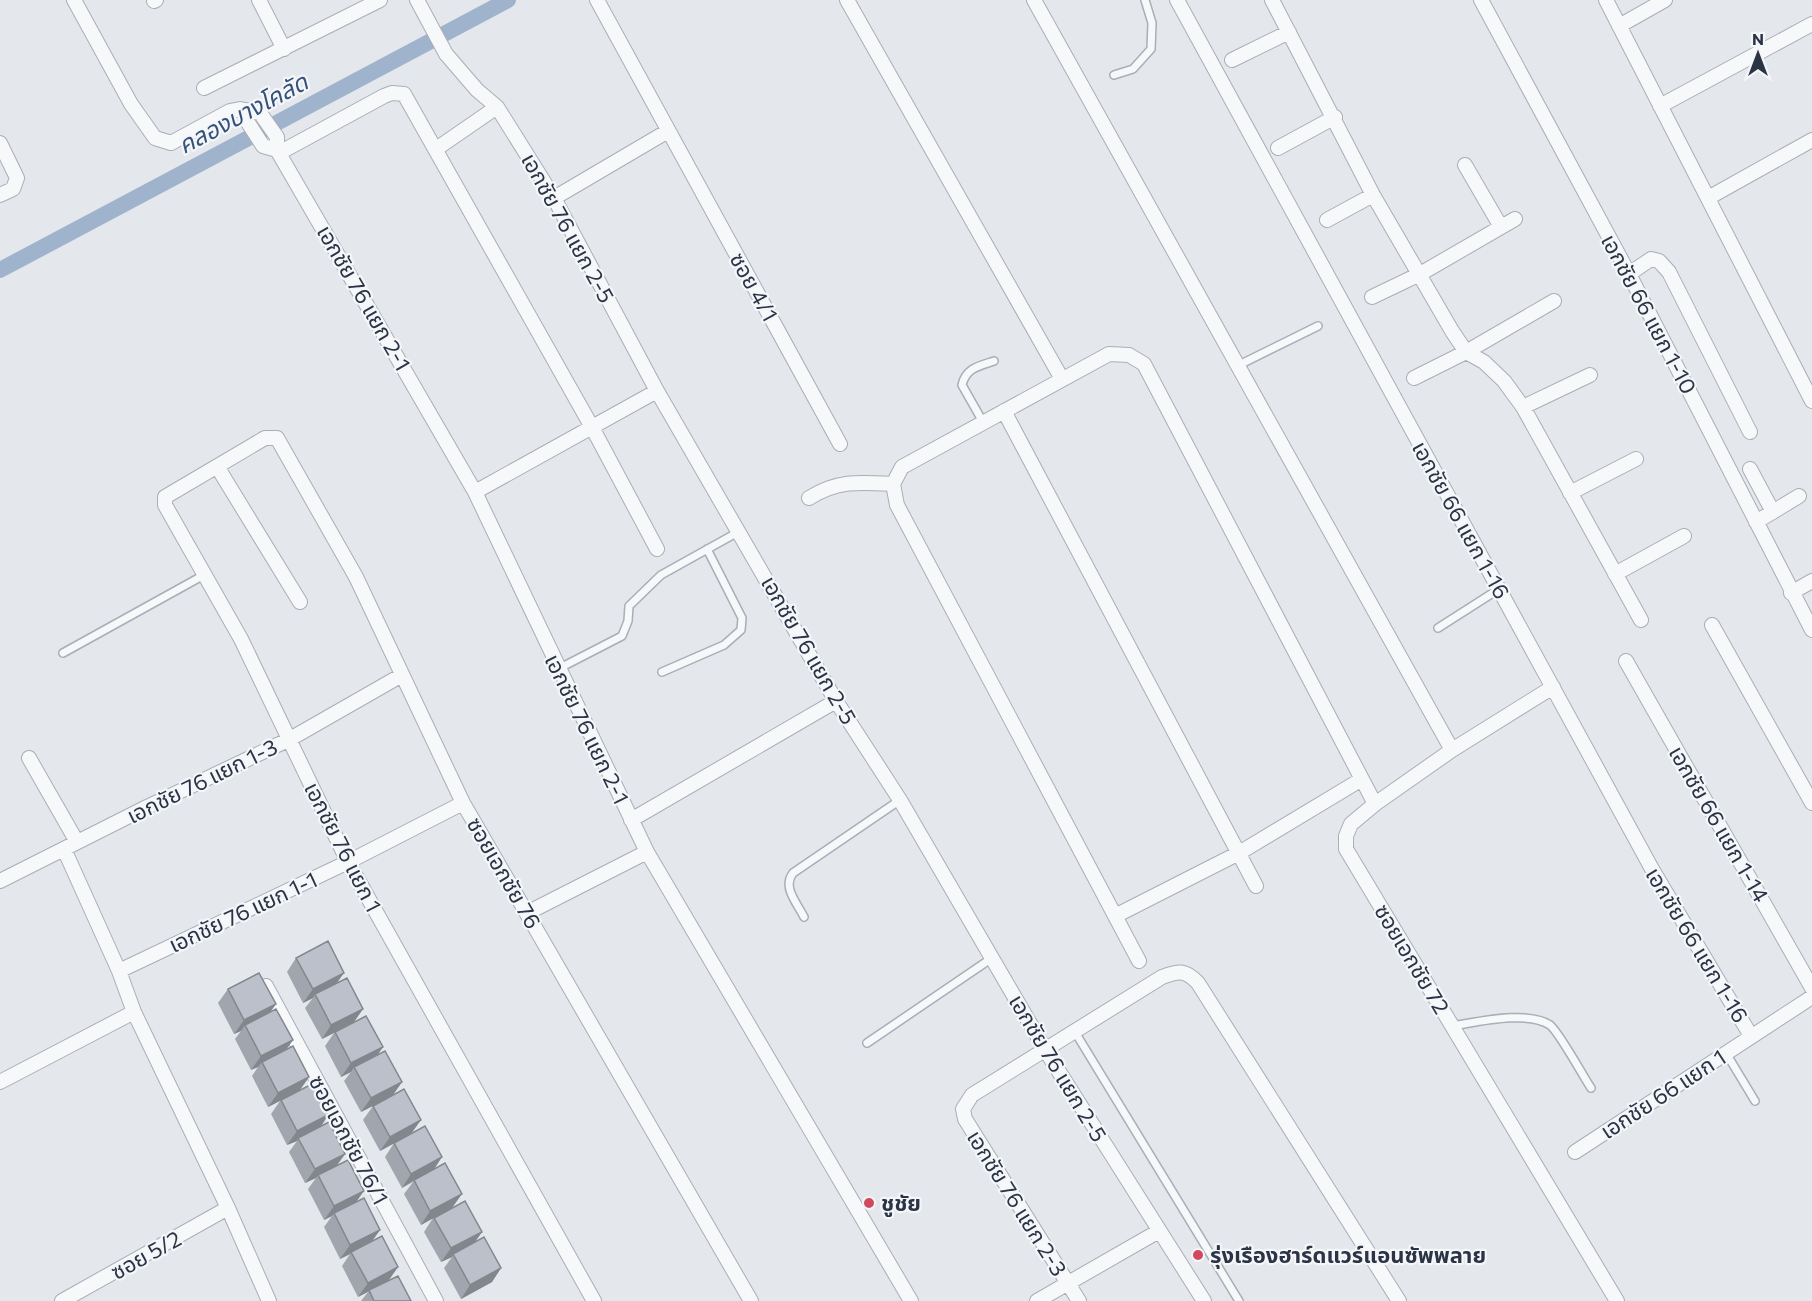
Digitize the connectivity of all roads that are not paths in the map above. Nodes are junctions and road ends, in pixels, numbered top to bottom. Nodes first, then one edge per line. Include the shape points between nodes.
1 (74, 0) edge
2 (259, 0) edge
3 (380, 0) edge
4 (417, 0) edge
5 (597, 0) edge
6 (847, 0) edge
7 (1034, 0) edge
8 (1145, 0) edge
9 (1177, 0) edge
10 (1272, 0) edge
11 (1481, 0) edge
12 (1606, 0) edge
13 (1665, 0) edge
14 (1812, 24) edge
15 (1619, 26) junction
16 (1289, 32) junction
17 (284, 49) junction
18 (1232, 60) dead end
19 (1114, 75) dead end
20 (204, 88) dead end
21 (1660, 106) junction
22 (497, 107) junction
23 (1335, 117) junction
24 (668, 131) junction
25 (1812, 140) edge
26 (0, 144) edge
27 (274, 147) junction
28 (1278, 148) dead end
29 (436, 149) junction
30 (1465, 165) dead end
31 (0, 195) edge
32 (1373, 195) junction
33 (554, 198) junction
34 (1708, 198) junction
35 (1515, 219) dead end
36 (1326, 220) dead end
37 (1501, 227) junction
38 (1420, 274) junction
39 (1629, 274) junction
40 (1372, 297) dead end
41 (1554, 301) dead end
42 (1318, 326) dead end
43 (1466, 352) junction
44 (994, 361) dead end
45 (1237, 366) junction
46 (1590, 375) dead end
47 (1414, 378) dead end
48 (1062, 379) junction
49 (657, 391) junction
50 (1812, 401) edge
51 (1523, 408) junction
52 (1004, 411) junction
53 (983, 422) junction
54 (593, 429) junction
55 (1750, 432) dead end
56 (274, 437) joint
57 (840, 444) dead end
58 (1636, 459) dead end
59 (218, 468) junction
60 (1750, 469) dead end
61 (893, 484) junction
62 (475, 492) junction
63 (1570, 493) junction
64 (1799, 496) dead end
65 (809, 498) dead end
66 (1773, 512) junction
67 (1756, 522) junction
68 (740, 531) junction
69 (1684, 536) dead end
70 (657, 549) dead end
71 (706, 549) junction
72 (1615, 574) junction
73 (204, 575) junction
74 (1812, 581) edge
75 (1499, 589) junction
76 (1791, 593) junction
77 (300, 602) dead end
78 (1641, 620) dead end
79 (1712, 625) dead end
80 (1438, 628) dead end
81 (1812, 630) edge
82 (63, 653) dead end
83 (1626, 661) dead end
84 (558, 669) junction
85 (662, 672) dead end
86 (402, 675) junction
87 (1553, 687) junction
88 (836, 701) junction
89 (290, 739) junction
90 (1452, 750) junction
91 (29, 758) dead end
92 (1362, 779) junction
93 (900, 800) junction
94 (463, 803) junction
95 (1812, 803) edge
96 (1375, 804) junction
97 (631, 820) junction
98 (77, 842) junction
99 (64, 849) junction
100 (647, 852) junction
101 (1239, 853) junction
102 (348, 862) junction
103 (0, 881) edge
104 (1256, 886) dead end
105 (527, 914) junction
106 (1115, 916) junction
107 (804, 917) dead end
108 (992, 958) junction
109 (1139, 961) dead end
110 (119, 971) junction
111 (262, 978) edge
112 (1812, 988) edge
113 (1812, 997) edge
114 (134, 1012) junction
115 (1452, 1026) junction
116 (1075, 1032) junction
117 (1751, 1036) junction
118 (867, 1043) dead end
119 (1046, 1051) junction
120 (1726, 1053) junction
121 (0, 1082) edge
122 (1591, 1088) dead end
123 (1755, 1101) dead end
124 (1575, 1152) dead end
125 (228, 1208) junction
126 (1159, 1231) junction
127 (1067, 1283) junction
128 (62, 1301) edge
129 (269, 1301) edge
130 (436, 1301) edge
131 (594, 1301) edge
132 (751, 1301) edge
133 (911, 1301) edge
134 (1037, 1301) edge
135 (1079, 1301) edge
136 (1204, 1301) edge
137 (1239, 1301) edge
138 (1399, 1301) edge
139 (1617, 1301) edge

1 - 27 street, เอกชัย 76 แยก 2-1 via 131,104 155,138 171,142 230,111 251,115
2 - 17 street
3 - 17 street
4 - 22 street, เอกชัย 76 แยก 2-5 via 446,54
5 - 24 street, ซอย 4/1
6 - 48 street
7 - 45 street
8 - 19 lane via 1152,23 1151,50 1133,69
9 - 75 street, เอกชัย 66 แยก 1-16
10 - 16 street
11 - 39 street, เอกชัย 66 แยก 1-10
12 - 15 street
13 - 15 street
14 - 21 street
15 - 21 street
16 - 18 street
16 - 23 street
17 - 20 street
21 - 34 street
22 - 29 street
22 - 33 street, เอกชัย 76 แยก 2-5
23 - 28 street
23 - 32 street
24 - 33 street
24 - 57 street, ซอย 4/1
25 - 34 street
26 - 31 street via 17,178 13,189
27 - 29 street via 392,93 404,94
27 - 62 street, เอกชัย 76 แยก 2-1
29 - 54 street
30 - 37 street
32 - 36 street
32 - 38 street
33 - 49 street, เอกชัย 76 แยก 2-5
34 - 50 street
35 - 37 street
37 - 38 street
38 - 40 street
38 - 43 street
39 - 55 street via 1651,259 1659,261 1669,272
39 - 67 street, เอกชัย 66 แยก 1-10
41 - 43 street
42 - 45 lane
43 - 47 street
43 - 51 street via 1484,362
44 - 53 lane via 974,367 964,376 962,385
45 - 90 street
46 - 51 street
48 - 52 street
48 - 92 street via 1109,354 1130,355 1144,364
49 - 54 street
49 - 68 street, เอกชัย 76 แยก 2-5
51 - 63 street
52 - 53 street
52 - 101 street
53 - 61 street via 902,466
54 - 62 street
54 - 70 street
56 - 59 street, เอกชัย 76 แยก 1
56 - 86 street, ซอยเอกชัย 76 via 356,577
58 - 63 street
59 - 73 street, เอกชัย 76 แยก 1 via 164,501
59 - 77 street
60 - 66 street
61 - 65 street via 847,482
61 - 106 street via 897,505
62 - 84 street, เอกชัย 76 แยก 2-1
63 - 72 street
64 - 66 street
66 - 67 street
67 - 76 street, เอกชัย 66 แยก 1-10
68 - 71 lane
68 - 88 street, เอกชัย 76 แยก 2-5
69 - 72 street
71 - 84 lane via 661,575 629,606 622,636
71 - 85 lane via 742,618 741,630 724,645
72 - 78 street
73 - 82 lane
73 - 89 street, เอกชัย 76 แยก 1 via 241,639
74 - 76 street
75 - 80 lane
75 - 87 street, เอกชัย 66 แยก 1-16
76 - 81 street, เอกชัย 66 แยก 1-10
79 - 95 street
83 - 112 street, เอกชัย 66 แยก 1-14
84 - 97 street, เอกชัย 76 แยก 2-1
86 - 89 street, เอกชัย 76 แยก 1-3
86 - 94 street, ซอยเอกชัย 76
87 - 90 street, ซอยเอกชัย 72
87 - 117 street, เอกชัย 66 แยก 1-16 via 1652,869
88 - 93 street, เอกชัย 76 แยก 2-5
88 - 97 street
89 - 98 street, เอกชัย 76 แยก 1-3
89 - 102 street, เอกชัย 76 แยก 1
90 - 96 street, ซอยเอกชัย 72
91 - 98 street
92 - 96 street
92 - 101 street
93 - 107 lane via 788,879
93 - 108 street, เอกชัย 76 แยก 2-5
94 - 102 street, เอกชัย 76 แยก 1-1
94 - 105 street, ซอยเอกชัย 76
96 - 115 street, ซอยเอกชัย 72 via 1351,824 1346,849
97 - 100 street, เอกชัย 76 แยก 2-1
98 - 99 street, เอกชัย 76 แยก 1-3
99 - 103 street, เอกชัย 76 แยก 1-3
99 - 110 street
100 - 105 street
100 - 133 street, เอกชัย 76 แยก 2-1
101 - 104 street
101 - 106 street
102 - 110 street, เอกชัย 76 แยก 1-1
102 - 131 street, เอกชัย 76 แยก 1
105 - 132 street, ซอยเอกชัย 76
106 - 109 street
108 - 118 lane
108 - 119 street, เอกชัย 76 แยก 2-5
110 - 114 street
111 - 130 street, ซอยเอกชัย 76/1
113 - 117 street, เอกชัย 66 แยก 1
114 - 121 street
114 - 125 street
115 - 122 lane via 1497,1019 1532,1019 1551,1026
115 - 139 street, ซอยเอกชัย 72
116 - 119 street, เอกชัย 76 แยก 2-3
116 - 137 lane
116 - 138 street, เอกชัย 76 แยก 2-3 via 1162,977 1179,970 1189,973
117 - 120 street, เอกชัย 66 แยก 1
119 - 126 street, เอกชัย 76 แยก 2-5
119 - 127 street, เอกชัย 76 แยก 2-3 via 972,1095 963,1109 965,1119
120 - 123 lane
120 - 124 street, เอกชัย 66 แยก 1
125 - 128 street, ซอย 5/2
125 - 129 street
126 - 127 street
126 - 136 street, เอกชัย 76 แยก 2-5
127 - 134 street
127 - 135 street, เอกชัย 76 แยก 2-3

